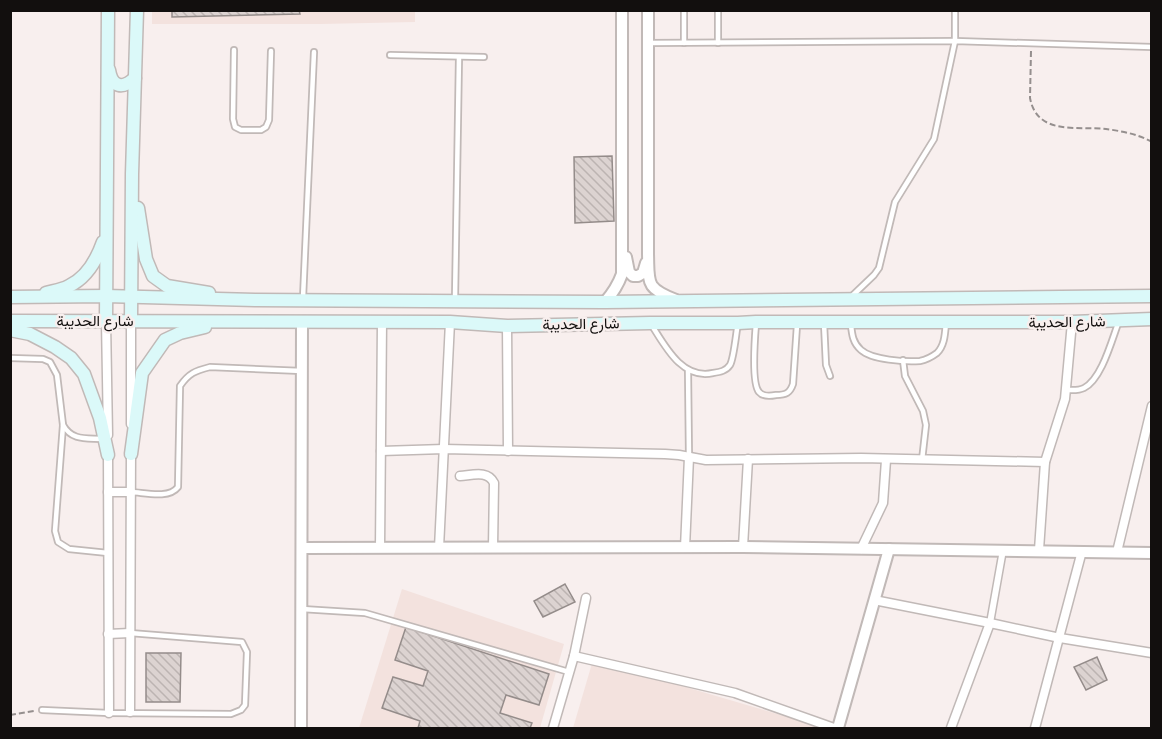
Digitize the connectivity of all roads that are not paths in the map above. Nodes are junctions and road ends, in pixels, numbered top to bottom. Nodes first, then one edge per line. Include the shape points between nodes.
1 (108, 10) edge
2 (137, 10) edge
3 (622, 10) edge
4 (648, 10) edge
5 (684, 10) edge
6 (718, 10) edge
7 (955, 10) edge
8 (955, 41) junction
9 (648, 43) junction
10 (684, 43) junction
11 (718, 43) junction
12 (1152, 47) edge
13 (234, 50) dead end
14 (271, 51) dead end
15 (314, 52) dead end
16 (390, 55) dead end
17 (459, 57) junction
18 (484, 57) dead end
19 (108, 63) junction
20 (135, 78) junction
21 (132, 174) junction
22 (107, 229) junction
23 (621, 239) junction
24 (648, 254) junction
25 (106, 296) junction
26 (1152, 296) edge
27 (10, 297) edge
28 (33, 297) junction
29 (132, 297) junction
30 (848, 299) junction
31 (255, 300) junction
32 (303, 300) junction
33 (679, 301) junction
34 (455, 302) junction
35 (605, 302) junction
36 (1152, 319) edge
37 (10, 321) edge
38 (106, 321) junction
39 (131, 321) junction
40 (1119, 321) junction
41 (226, 322) junction
42 (302, 322) junction
43 (382, 322) junction
44 (450, 322) junction
45 (756, 322) junction
46 (797, 322) junction
47 (824, 322) junction
48 (850, 322) junction
49 (946, 322) junction
50 (1072, 322) junction
51 (650, 323) junction
52 (738, 323) junction
53 (507, 326) junction
54 (10, 330) edge
55 (10, 358) edge
56 (903, 360) junction
57 (688, 370) junction
58 (302, 371) junction
59 (830, 376) dead end
60 (1066, 390) junction
61 (1152, 406) edge
62 (63, 425) junction
63 (105, 440) junction
64 (444, 449) junction
65 (381, 451) junction
66 (508, 451) junction
67 (130, 454) junction
68 (108, 455) junction
69 (689, 457) junction
70 (748, 459) junction
71 (886, 460) junction
72 (922, 460) junction
73 (1045, 462) junction
74 (460, 476) dead end
75 (108, 492) junction
76 (131, 492) junction
77 (302, 548) junction
78 (380, 548) junction
79 (439, 548) junction
80 (685, 548) junction
81 (743, 548) junction
82 (493, 549) junction
83 (861, 549) junction
84 (889, 549) junction
85 (1003, 550) junction
86 (1040, 550) junction
87 (1082, 551) junction
88 (1117, 552) junction
89 (108, 553) junction
90 (1152, 553) edge
91 (586, 598) dead end
92 (874, 600) junction
93 (302, 609) junction
94 (990, 623) junction
95 (130, 633) junction
96 (108, 634) junction
97 (1060, 638) junction
98 (1152, 653) edge
99 (574, 656) junction
100 (570, 672) junction
101 (42, 710) road end
102 (130, 712) junction
103 (109, 713) junction
104 (301, 729) edge
105 (553, 729) edge
106 (836, 729) edge
107 (951, 729) edge
108 (1035, 729) edge

1 - 19 main road
2 - 20 main road
3 - 23 street
4 - 9 street
5 - 10 lane
6 - 11 lane
7 - 8 lane
8 - 11 lane
8 - 12 lane
8 - 30 lane via 934,139 895,202 879,268
9 - 10 lane
9 - 24 street
10 - 11 lane
13 - 14 lane via 233,119 235,127 241,130 261,130 269,120
15 - 32 lane
16 - 17 lane
17 - 18 lane
17 - 34 lane
19 - 20 main road via 115,83 125,85
19 - 22 main road
20 - 21 main road
21 - 29 main road
21 - 31 main road via 146,259 153,276 167,286
22 - 25 main road
22 - 28 main road via 99,254 87,272 70,286
23 - 24 street via 633,276 643,273
23 - 35 street via 622,274
24 - 33 street via 650,285
25 - 28 main road, شارع الحديبة
25 - 29 main road, شارع الحديبة
25 - 38 main road
26 - 30 main road, شارع الحديبة
27 - 28 main road, شارع الحديبة
29 - 31 main road, شارع الحديبة
29 - 39 main road
30 - 33 main road, شارع الحديبة
31 - 32 main road, شارع الحديبة
32 - 34 main road, شارع الحديبة
33 - 35 main road, شارع الحديبة
34 - 35 main road, شارع الحديبة
36 - 40 main road, شارع الحديبة
37 - 38 main road, شارع الحديبة
38 - 39 main road, شارع الحديبة
38 - 68 street
39 - 41 main road, شارع الحديبة
39 - 67 street
40 - 50 main road, شارع الحديبة
40 - 60 lane via 1099,373 1087,387
41 - 42 main road, شارع الحديبة
41 - 67 main road via 165,340 142,373
42 - 43 main road, شارع الحديبة
42 - 58 street
43 - 44 main road, شارع الحديبة
43 - 65 street
44 - 53 main road, شارع الحديبة
44 - 64 street
45 - 46 main road, شارع الحديبة
45 - 46 lane via 755,382 764,396 785,395 791,390
45 - 52 main road, شارع الحديبة
46 - 47 main road, شارع الحديبة
47 - 48 main road, شارع الحديبة
47 - 59 lane
48 - 49 main road, شارع الحديبة
48 - 56 lane via 853,341 861,351
49 - 50 main road, شارع الحديبة
49 - 56 lane via 943,344 937,353 923,361
50 - 60 street
51 - 52 main road, شارع الحديبة
51 - 53 main road, شارع الحديبة
51 - 57 lane via 674,359
52 - 57 lane via 730,364 724,371 709,374
53 - 66 street
54 - 63 main road via 30,334 71,358 84,374
55 - 62 lane via 50,362 57,375
56 - 72 lane via 905,376 926,425
57 - 69 lane
58 - 76 lane via 210,367 186,376 180,386 178,487 167,494
58 - 77 street
60 - 73 street
61 - 88 street
62 - 63 lane via 74,437
62 - 89 lane via 55,531 58,542 69,549
63 - 68 main road
64 - 65 street
64 - 66 street
64 - 79 street
65 - 78 street
66 - 69 street
67 - 76 street
68 - 75 street
69 - 70 street
69 - 80 street
70 - 71 street
70 - 81 street
71 - 72 street
71 - 83 street via 883,503
72 - 73 street
73 - 86 street
74 - 82 street via 487,474 494,483
75 - 76 street
75 - 89 street
76 - 95 street
77 - 78 street
77 - 93 street
78 - 79 street
79 - 82 street
80 - 81 street
80 - 82 street
81 - 83 street
83 - 84 street
84 - 85 street
84 - 92 street
85 - 86 street
85 - 94 street
86 - 87 street
87 - 88 street
87 - 97 street
88 - 90 street
89 - 96 street
91 - 99 street
92 - 94 street
92 - 106 street
93 - 100 lane via 364,612
93 - 104 street
94 - 97 street
94 - 107 street
95 - 96 street
95 - 102 street
95 - 102 lane via 238,641 247,652 245,705 241,710 231,714
96 - 103 street
97 - 98 street
97 - 108 street
99 - 100 street
99 - 106 street via 735,693
100 - 105 street
101 - 103 lane
102 - 103 lane

